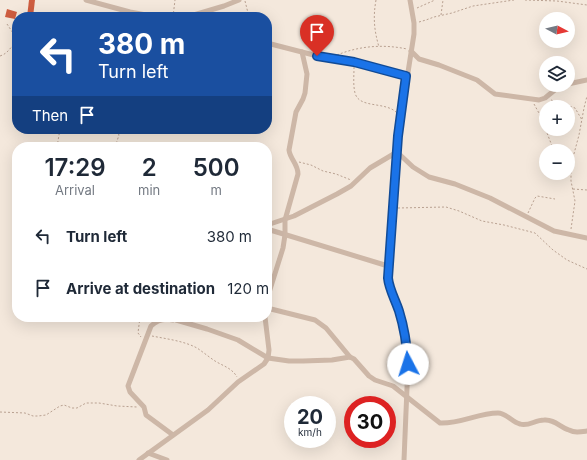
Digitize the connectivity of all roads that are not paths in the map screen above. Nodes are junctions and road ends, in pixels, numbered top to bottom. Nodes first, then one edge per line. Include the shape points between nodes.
1 (86, 0) edge
2 (239, 0) edge
3 (410, 0) edge
4 (130, 12) edge
5 (202, 12) edge
6 (272, 44) edge
7 (411, 51) junction
8 (302, 52) junction
9 (406, 76) junction
10 (587, 80) edge
11 (575, 83) edge
12 (552, 92) edge
13 (397, 152) junction
14 (285, 220) junction
15 (272, 224) edge
16 (272, 231) edge
17 (285, 235) junction
18 (587, 238) edge
19 (388, 266) junction
20 (272, 283) edge
21 (272, 309) edge
22 (156, 322) edge
23 (188, 322) edge
24 (266, 322) edge
25 (350, 357) junction
26 (268, 358) junction
27 (406, 396) junction
28 (587, 431) edge
29 (173, 436) junction
30 (148, 453) junction
31 (139, 460) edge
32 (167, 460) edge
33 (404, 460) edge

1 - 4 street
2 - 5 street
3 - 7 street via 414,23
6 - 8 street
7 - 9 street
7 - 12 street via 419,59 477,80 496,94 539,100
8 - 9 street
8 - 14 street via 307,74 304,97 296,110 289,150 298,174
9 - 13 street
10 - 11 street
13 - 14 street via 370,168 356,182 338,194
13 - 18 street via 429,177 490,198 554,230
13 - 19 street
14 - 15 street
14 - 17 street
16 - 17 street
17 - 19 street
17 - 20 street
19 - 27 street via 388,284 399,311 407,346
21 - 25 street via 315,320 326,328
22 - 29 street via 148,335 128,386 132,395 144,407 146,415
23 - 26 street via 238,340
24 - 26 street
25 - 26 street via 296,361
25 - 27 street via 358,362 369,376 393,386
26 - 29 street via 208,410
27 - 28 street via 440,423 500,413 518,424 524,425 542,419 551,420 567,430
27 - 33 street
29 - 30 street
30 - 31 street
30 - 32 street

